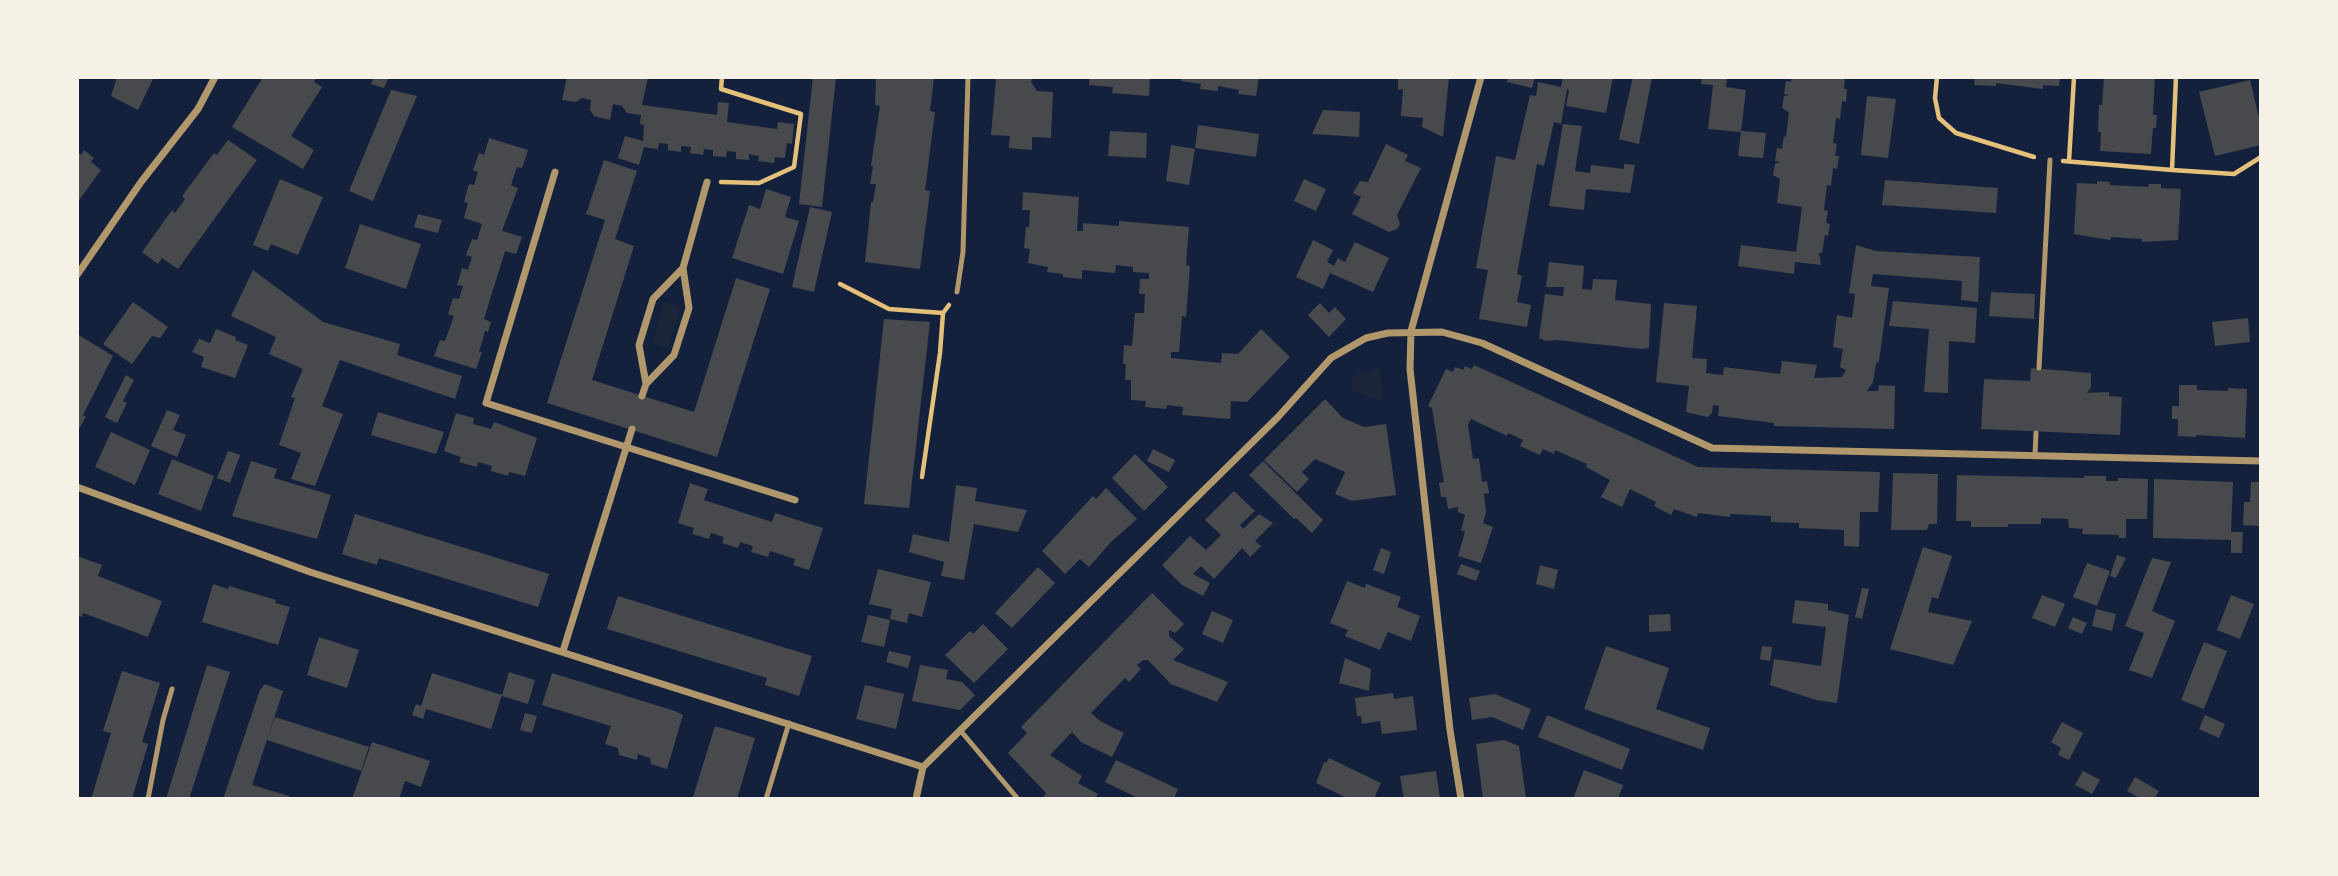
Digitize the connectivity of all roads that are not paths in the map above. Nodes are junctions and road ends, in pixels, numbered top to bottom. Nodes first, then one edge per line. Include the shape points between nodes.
1 (215, 77) edge
2 (968, 77) edge
3 (1481, 77) edge
4 (2050, 160) road end
5 (555, 172) dead end
6 (707, 182) road end
7 (684, 268) junction
8 (77, 275) edge
9 (957, 292) road end
10 (1411, 331) junction
11 (2039, 368) dead end
12 (646, 384) junction
13 (642, 396) dead end
14 (632, 429) dead end
15 (2036, 433) dead end
16 (627, 447) junction
17 (2035, 455) junction
18 (2261, 461) edge
19 (77, 487) edge
20 (795, 500) dead end
21 (563, 651) junction
22 (172, 689) dead end
23 (789, 723) junction
24 (960, 730) junction
25 (923, 766) junction
26 (148, 799) edge
27 (766, 799) edge
28 (916, 799) edge
29 (1018, 799) edge
30 (1461, 799) edge

1 - 8 street via 198,109
2 - 9 lane via 963,252
3 - 10 street
4 - 11 lane
5 - 16 street via 486,403
6 - 7 street
7 - 12 street via 689,308 674,355
7 - 12 street via 653,299 639,345
10 - 17 street via 1442,332 1482,343 1712,448
10 - 24 street via 1366,338 1331,358
10 - 30 street via 1410,369
12 - 13 street
14 - 16 street
15 - 17 lane
16 - 20 street
16 - 21 street
17 - 18 street
19 - 21 street via 276,561
21 - 23 street
22 - 26 lane
23 - 25 street
23 - 27 lane
24 - 25 street
24 - 29 lane
25 - 28 street

